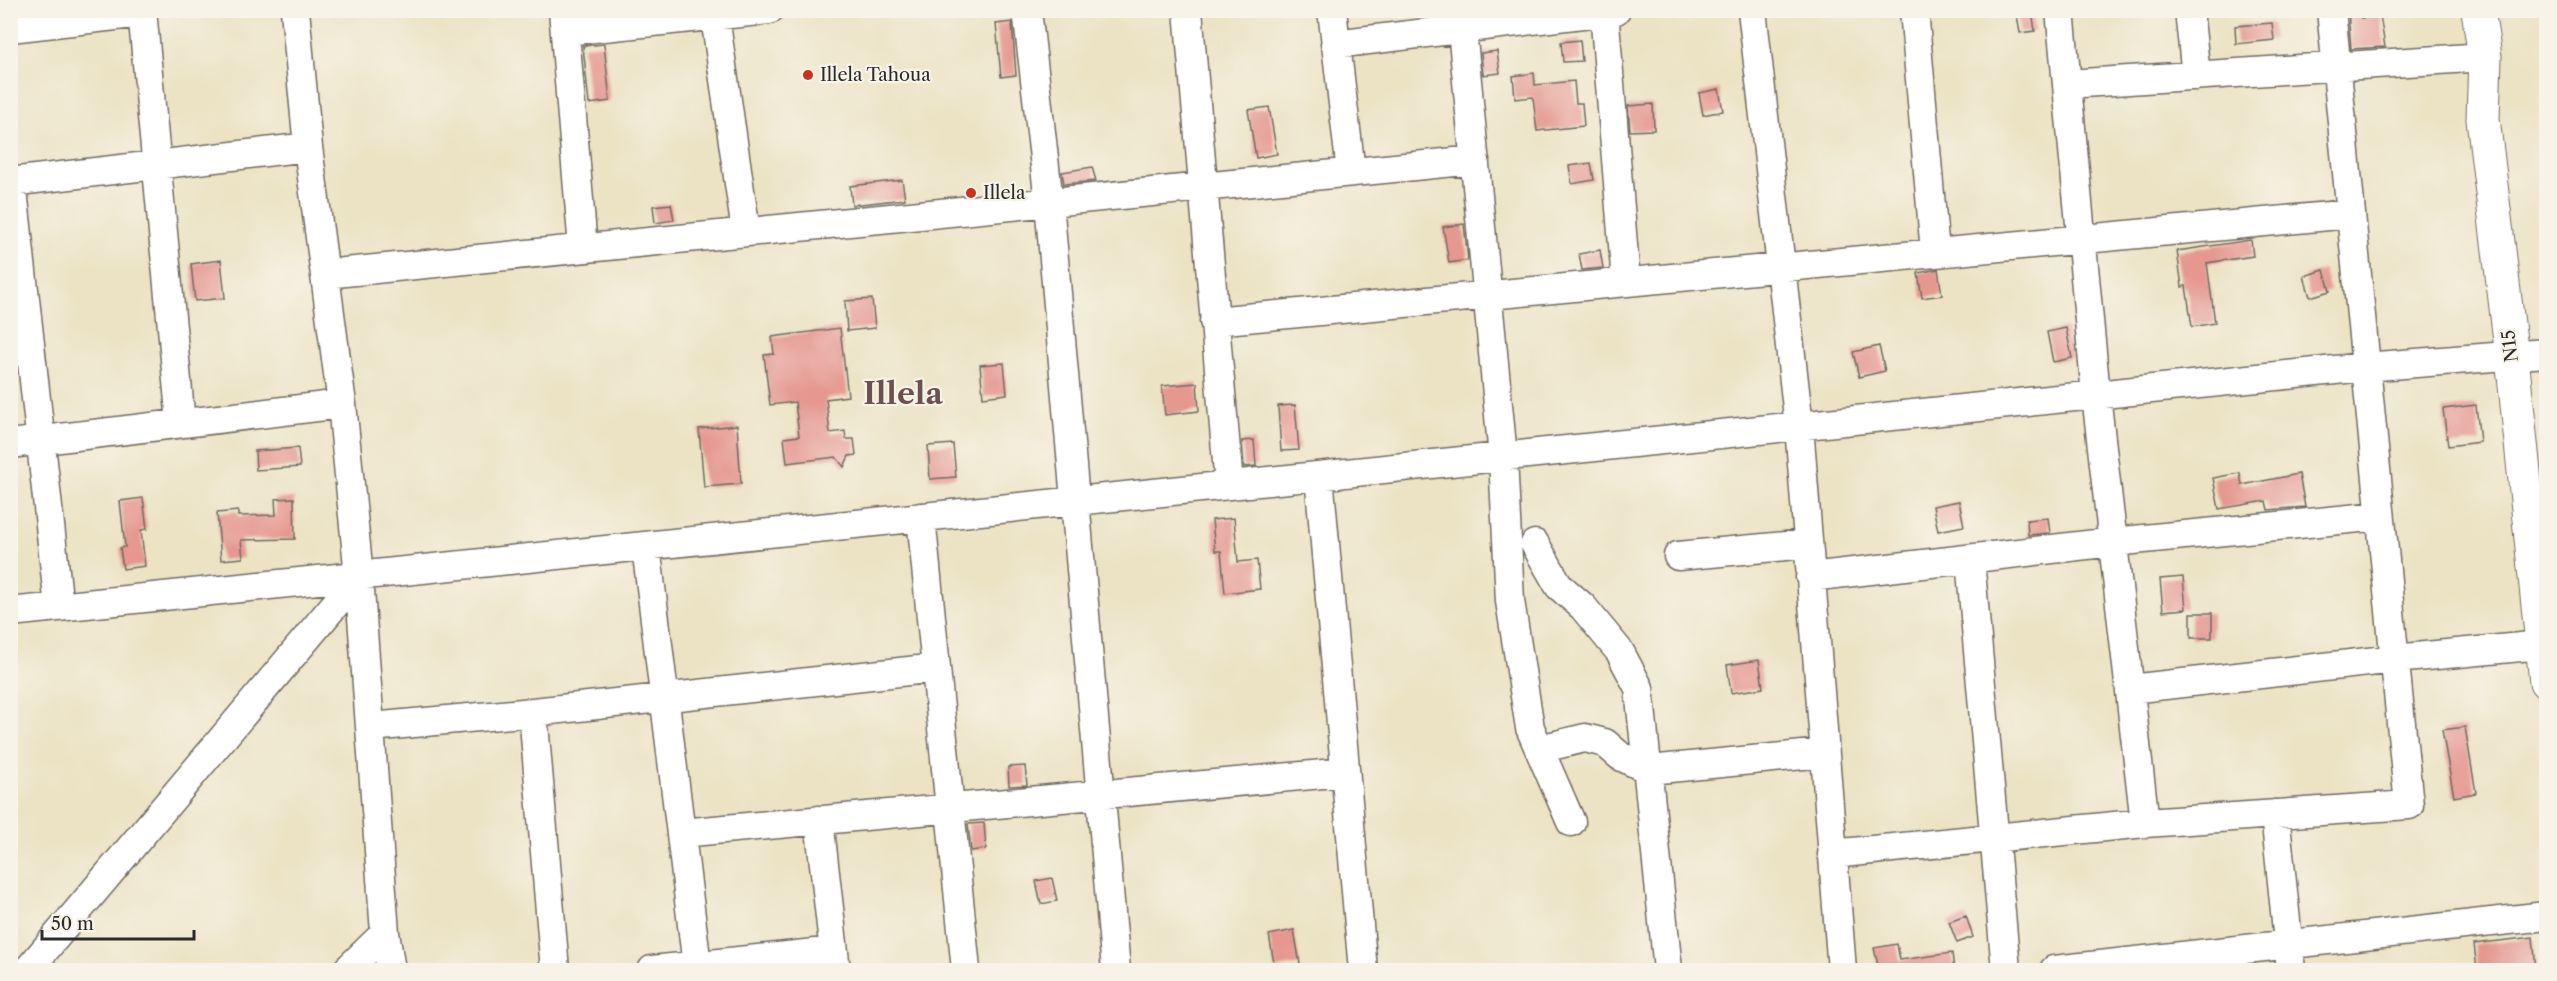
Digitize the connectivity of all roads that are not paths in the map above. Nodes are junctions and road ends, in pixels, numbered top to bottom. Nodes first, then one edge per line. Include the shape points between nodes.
1 (295, 10) edge
2 (769, 10) edge
3 (1027, 10) edge
4 (1188, 10) edge
5 (1332, 10) edge
6 (1752, 10) edge
7 (1914, 10) edge
8 (2060, 10) edge
9 (2189, 10) edge
10 (2331, 10) edge
11 (2478, 10) edge
12 (1608, 11) edge
13 (142, 12) edge
14 (715, 13) edge
15 (564, 21) edge
16 (10, 28) edge
17 (1462, 29) junction
18 (1335, 44) junction
19 (2485, 57) junction
20 (2336, 66) junction
21 (2196, 76) junction
22 (2067, 84) junction
23 (308, 147) junction
24 (1475, 160) junction
25 (156, 165) junction
26 (1351, 172) junction
27 (11, 182) edge
28 (1203, 187) junction
29 (1049, 202) junction
30 (2350, 214) junction
31 (746, 232) junction
32 (2082, 239) junction
33 (582, 248) junction
34 (1935, 253) junction
35 (1781, 268) junction
36 (325, 273) junction
37 (1626, 282) junction
38 (1488, 295) junction
39 (18, 304) edge
40 (1214, 321) junction
41 (2547, 353) edge
42 (2512, 357) junction
43 (2364, 367) junction
44 (2096, 395) junction
45 (342, 404) junction
46 (181, 423) junction
47 (1798, 426) junction
48 (41, 440) junction
49 (10, 444) edge
50 (1503, 457) junction
51 (1319, 476) junction
52 (1228, 485) junction
53 (1075, 501) junction
54 (2380, 516) junction
55 (921, 518) junction
56 (2113, 542) junction
57 (1535, 544) dead end
58 (1807, 544) junction
59 (646, 546) junction
60 (1678, 556) dead end
61 (1970, 559) junction
62 (359, 576) junction
63 (1810, 577) junction
64 (59, 607) junction
65 (14, 615) edge
66 (2542, 645) junction
67 (2394, 659) junction
68 (936, 668) junction
69 (2547, 682) edge
70 (2130, 689) junction
71 (665, 698) junction
72 (532, 712) junction
73 (371, 727) junction
74 (1539, 749) junction
75 (1824, 753) junction
76 (1649, 770) junction
77 (1346, 772) junction
78 (1102, 794) junction
79 (950, 808) junction
80 (2275, 813) junction
81 (819, 820) junction
82 (1571, 822) dead end
83 (2145, 823) junction
84 (681, 833) junction
85 (1994, 838) junction
86 (1832, 854) junction
87 (2547, 916) edge
88 (385, 933) junction
89 (2290, 958) edge
90 (835, 961) edge
91 (697, 966) junction
92 (28, 970) edge
93 (347, 970) edge
94 (391, 970) edge
95 (555, 970) edge
96 (652, 970) edge
97 (966, 970) edge
98 (1116, 970) edge
99 (1363, 970) edge
100 (1668, 970) edge
101 (1842, 970) edge
102 (2006, 970) edge
103 (2054, 970) edge

1 - 23 street
2 - 14 street
3 - 29 street
4 - 28 street
5 - 18 street
6 - 35 street
7 - 34 street
8 - 22 street
9 - 21 street
10 - 20 street
11 - 19 main road, N15
12 - 17 street
12 - 37 street
13 - 16 street
13 - 25 street
14 - 15 street
14 - 31 street
15 - 33 street
17 - 18 street
17 - 24 street
18 - 26 street
19 - 20 street
19 - 42 main road, N15 via 2483,119
20 - 21 street
20 - 30 street
21 - 22 street
22 - 32 street
23 - 25 street
23 - 36 street
24 - 26 street
24 - 38 street
25 - 27 street
25 - 46 street
26 - 28 street
27 - 39 street
28 - 29 street
28 - 40 street
29 - 31 street
29 - 53 street
30 - 32 street
30 - 43 street
31 - 33 street
32 - 34 street
32 - 44 street
33 - 36 street
34 - 35 street
35 - 37 street
35 - 47 street
36 - 45 street
37 - 38 street
38 - 40 street
38 - 50 street
39 - 48 street
40 - 52 street
41 - 42 street
42 - 43 street
42 - 66 main road, N15
43 - 44 street
43 - 54 street
44 - 47 street
44 - 56 street
45 - 46 street
45 - 62 street
46 - 48 street
47 - 50 street
47 - 58 street
48 - 49 street
48 - 64 street
50 - 51 street
50 - 74 street via 1510,601 1530,728
51 - 52 street
51 - 77 street
52 - 53 street
53 - 55 street
53 - 78 street
54 - 56 street
54 - 67 street
55 - 59 street
55 - 68 street
56 - 61 street
56 - 70 street
57 - 76 street via 1559,586 1583,607 1620,652 1639,688
58 - 60 street
58 - 63 street
59 - 62 street
59 - 71 street
61 - 63 street
61 - 85 street
62 - 64 street
62 - 73 street
62 - 92 street
63 - 75 street
64 - 65 street
66 - 67 street
66 - 69 main road, N15
67 - 70 street
67 - 80 street via 2409,804
68 - 71 street
68 - 79 street
70 - 83 street
71 - 72 street
71 - 84 street
72 - 73 street
72 - 95 street
73 - 88 street
74 - 76 street via 1585,738 1605,743 1620,756
74 - 82 street
75 - 76 street
75 - 86 street
76 - 100 street
77 - 78 street
77 - 99 street
78 - 79 street
78 - 98 street
79 - 81 street
79 - 97 street
80 - 83 street
80 - 89 street
81 - 84 street
81 - 90 street
83 - 85 street
84 - 91 street
85 - 86 street
85 - 102 street
86 - 101 street
87 - 89 street
88 - 93 street
88 - 94 street
89 - 103 street
90 - 91 street
91 - 96 street

